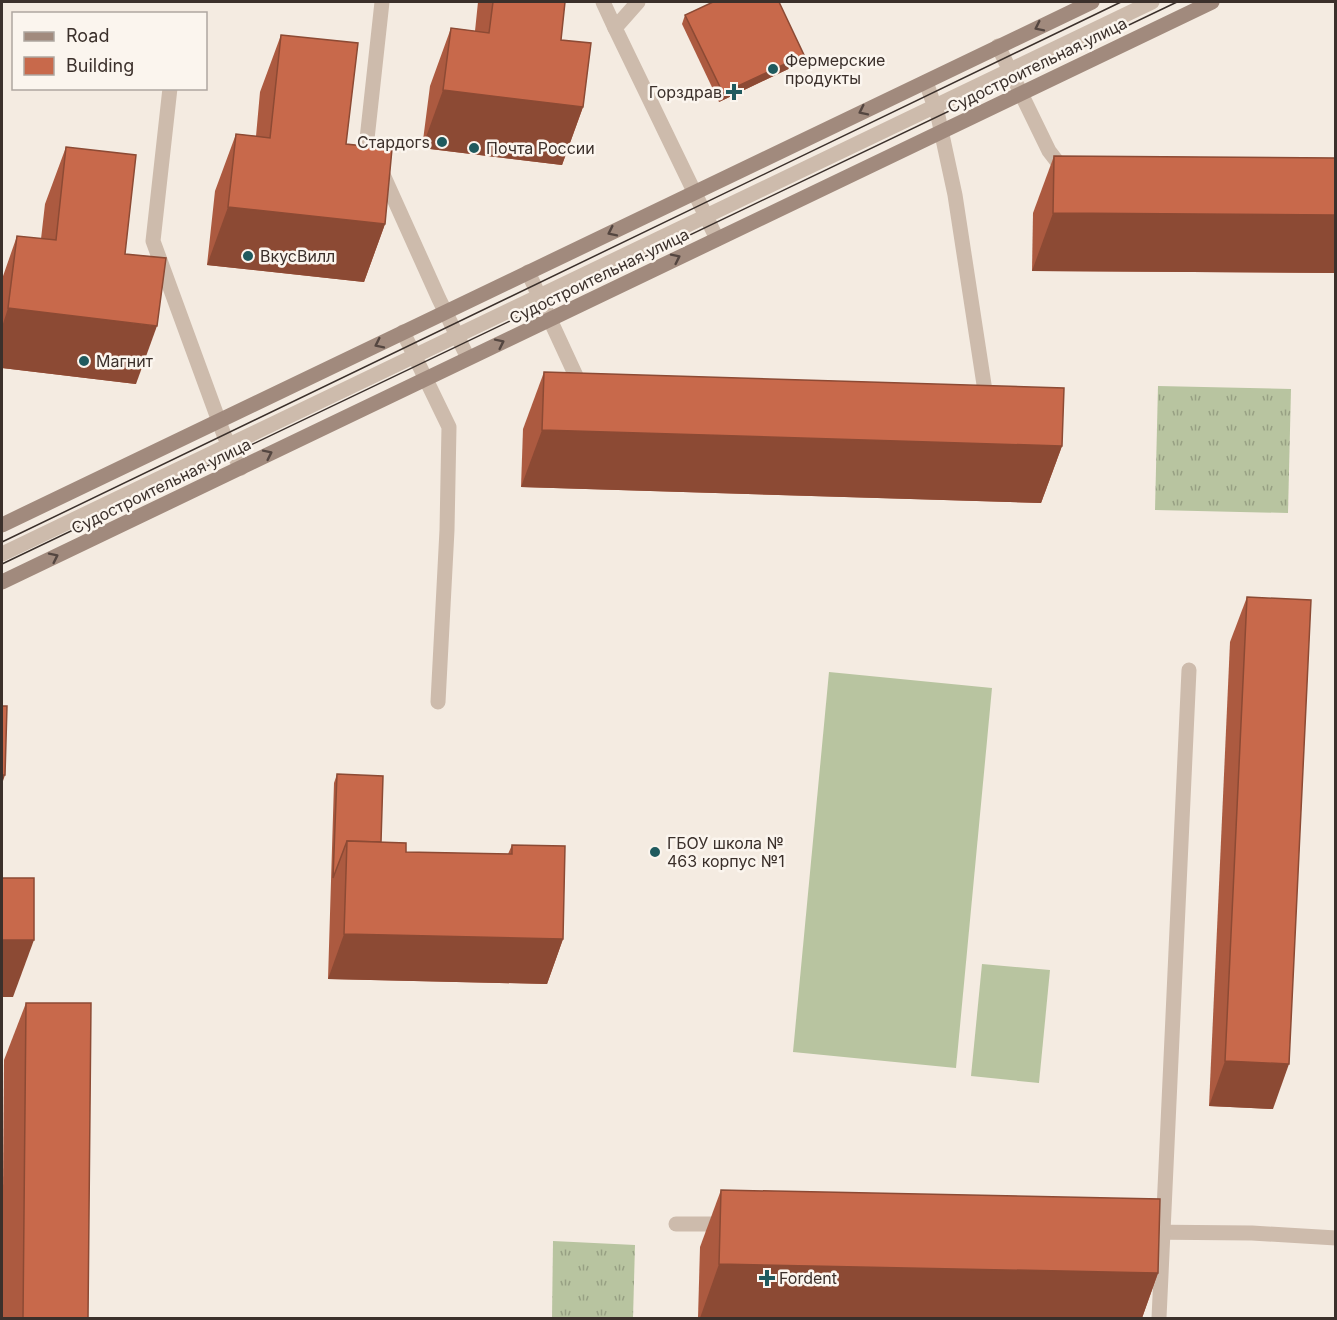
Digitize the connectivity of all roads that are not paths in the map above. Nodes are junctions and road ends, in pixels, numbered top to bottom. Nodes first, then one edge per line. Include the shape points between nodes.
1 (382, 2) edge
2 (603, 2) edge
3 (638, 2) edge
4 (1092, 2) edge
5 (1152, 2) edge
6 (1212, 2) edge
7 (615, 28) junction
8 (998, 46) junction
9 (1009, 70) junction
10 (926, 82) junction
11 (170, 90) edge
12 (1020, 93) junction
13 (934, 106) junction
14 (941, 131) junction
15 (1073, 183) edge
16 (694, 192) junction
17 (705, 216) junction
18 (717, 239) junction
19 (528, 272) junction
20 (539, 295) junction
21 (445, 312) junction
22 (550, 319) junction
23 (403, 332) junction
24 (456, 336) junction
25 (415, 356) junction
26 (468, 358) junction
27 (426, 379) junction
28 (587, 400) edge
29 (987, 408) edge
30 (219, 420) junction
31 (229, 444) junction
32 (241, 468) junction
33 (2, 525) edge
34 (2, 554) edge
35 (2, 582) edge
36 (1189, 670) dead end
37 (438, 702) dead end
38 (676, 1224) dead end
39 (747, 1225) edge
40 (1127, 1232) edge
41 (1163, 1232) junction
42 (1335, 1238) edge
43 (1159, 1318) edge

1 - 21 lane via 368,139
2 - 7 lane
3 - 7 lane
4 -> 8 street, Судостроительная улица
5 - 9 lane
6 - 12 street, Судостроительная улица
7 - 16 lane
8 - 9 lane
8 - 10 street, Судостроительная улица
9 - 12 lane
9 - 13 lane
10 - 13 lane
10 -> 16 street, Судостроительная улица
11 - 30 lane via 153,241
12 - 14 street, Судостроительная улица
12 - 15 lane via 1049,151
13 - 14 lane
13 - 17 lane
14 - 18 street, Судостроительная улица
14 - 29 lane via 990,391
16 - 17 lane
16 -> 19 street, Судостроительная улица
17 - 18 lane
17 - 20 lane
22 -> 18 street, Судостроительная улица
19 - 20 lane
19 - 21 street, Судостроительная улица
20 - 22 lane
20 - 24 lane
21 - 23 street, Судостроительная улица
21 - 24 lane
26 -> 22 street, Судостроительная улица
22 - 28 lane
23 - 25 lane
23 -> 30 street, Судостроительная улица
24 - 25 lane
24 - 26 lane
25 - 27 lane
25 - 31 lane
26 - 27 street, Судостроительная улица
32 -> 27 street, Судостроительная улица
27 - 37 lane via 449,427
30 - 31 lane
30 - 33 street, Судостроительная улица
31 - 32 lane
31 - 34 lane
35 -> 32 street, Судостроительная улица
36 - 41 lane
38 - 39 lane
40 - 41 lane
41 - 42 lane
41 - 43 lane

